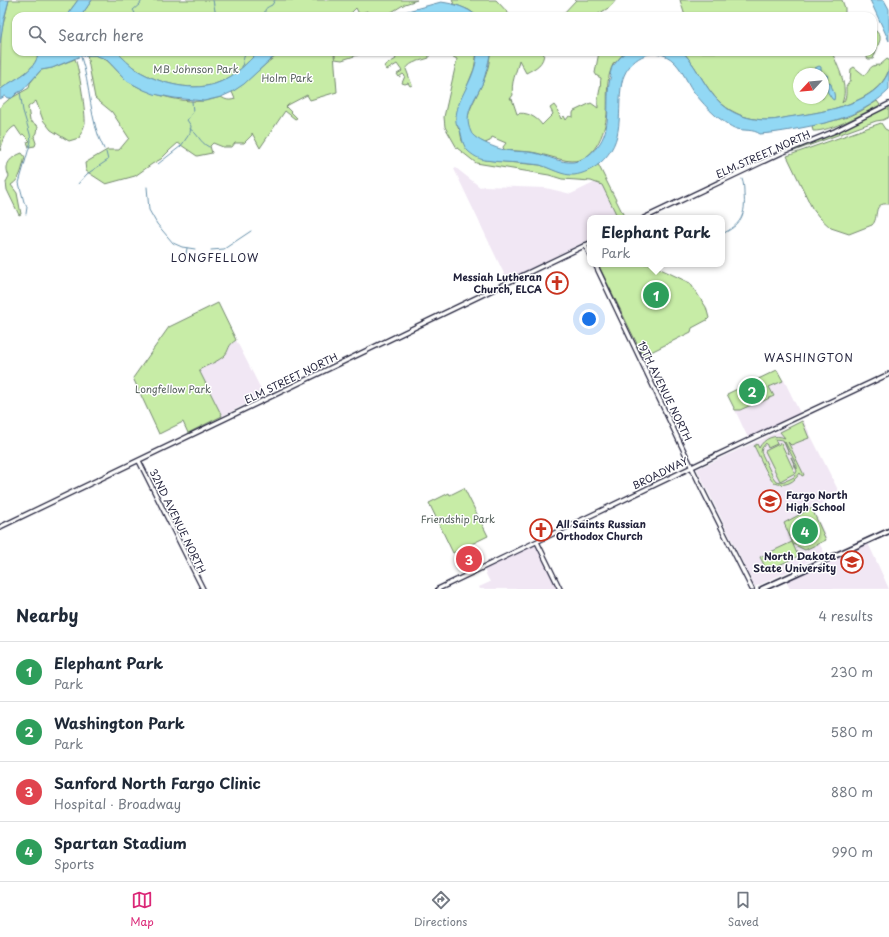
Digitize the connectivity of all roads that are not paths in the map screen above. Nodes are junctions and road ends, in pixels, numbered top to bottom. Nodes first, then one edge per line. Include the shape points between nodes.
1 (889, 104) edge
2 (650, 215) edge
3 (585, 245) joint
4 (587, 249) edge
5 (596, 267) edge
6 (889, 374) edge
7 (139, 461) junction
8 (692, 467) junction
9 (0, 527) edge
10 (889, 530) edge
11 (537, 542) junction
12 (203, 589) edge
13 (438, 589) edge
14 (560, 589) edge
15 (752, 589) edge
16 (762, 589) edge

1 - 2 street, ELM STREET NORTH
3 - 4 street
3 - 7 street, ELM STREET NORTH
5 - 8 street, 19TH AVENUE NORTH
6 - 8 street, BROADWAY
7 - 9 street, ELM STREET NORTH
7 - 12 street, 32ND AVENUE NORTH
8 - 11 street, BROADWAY
8 - 15 street, 19TH AVENUE NORTH
10 - 16 main road
11 - 13 street, BROADWAY
11 - 14 street

